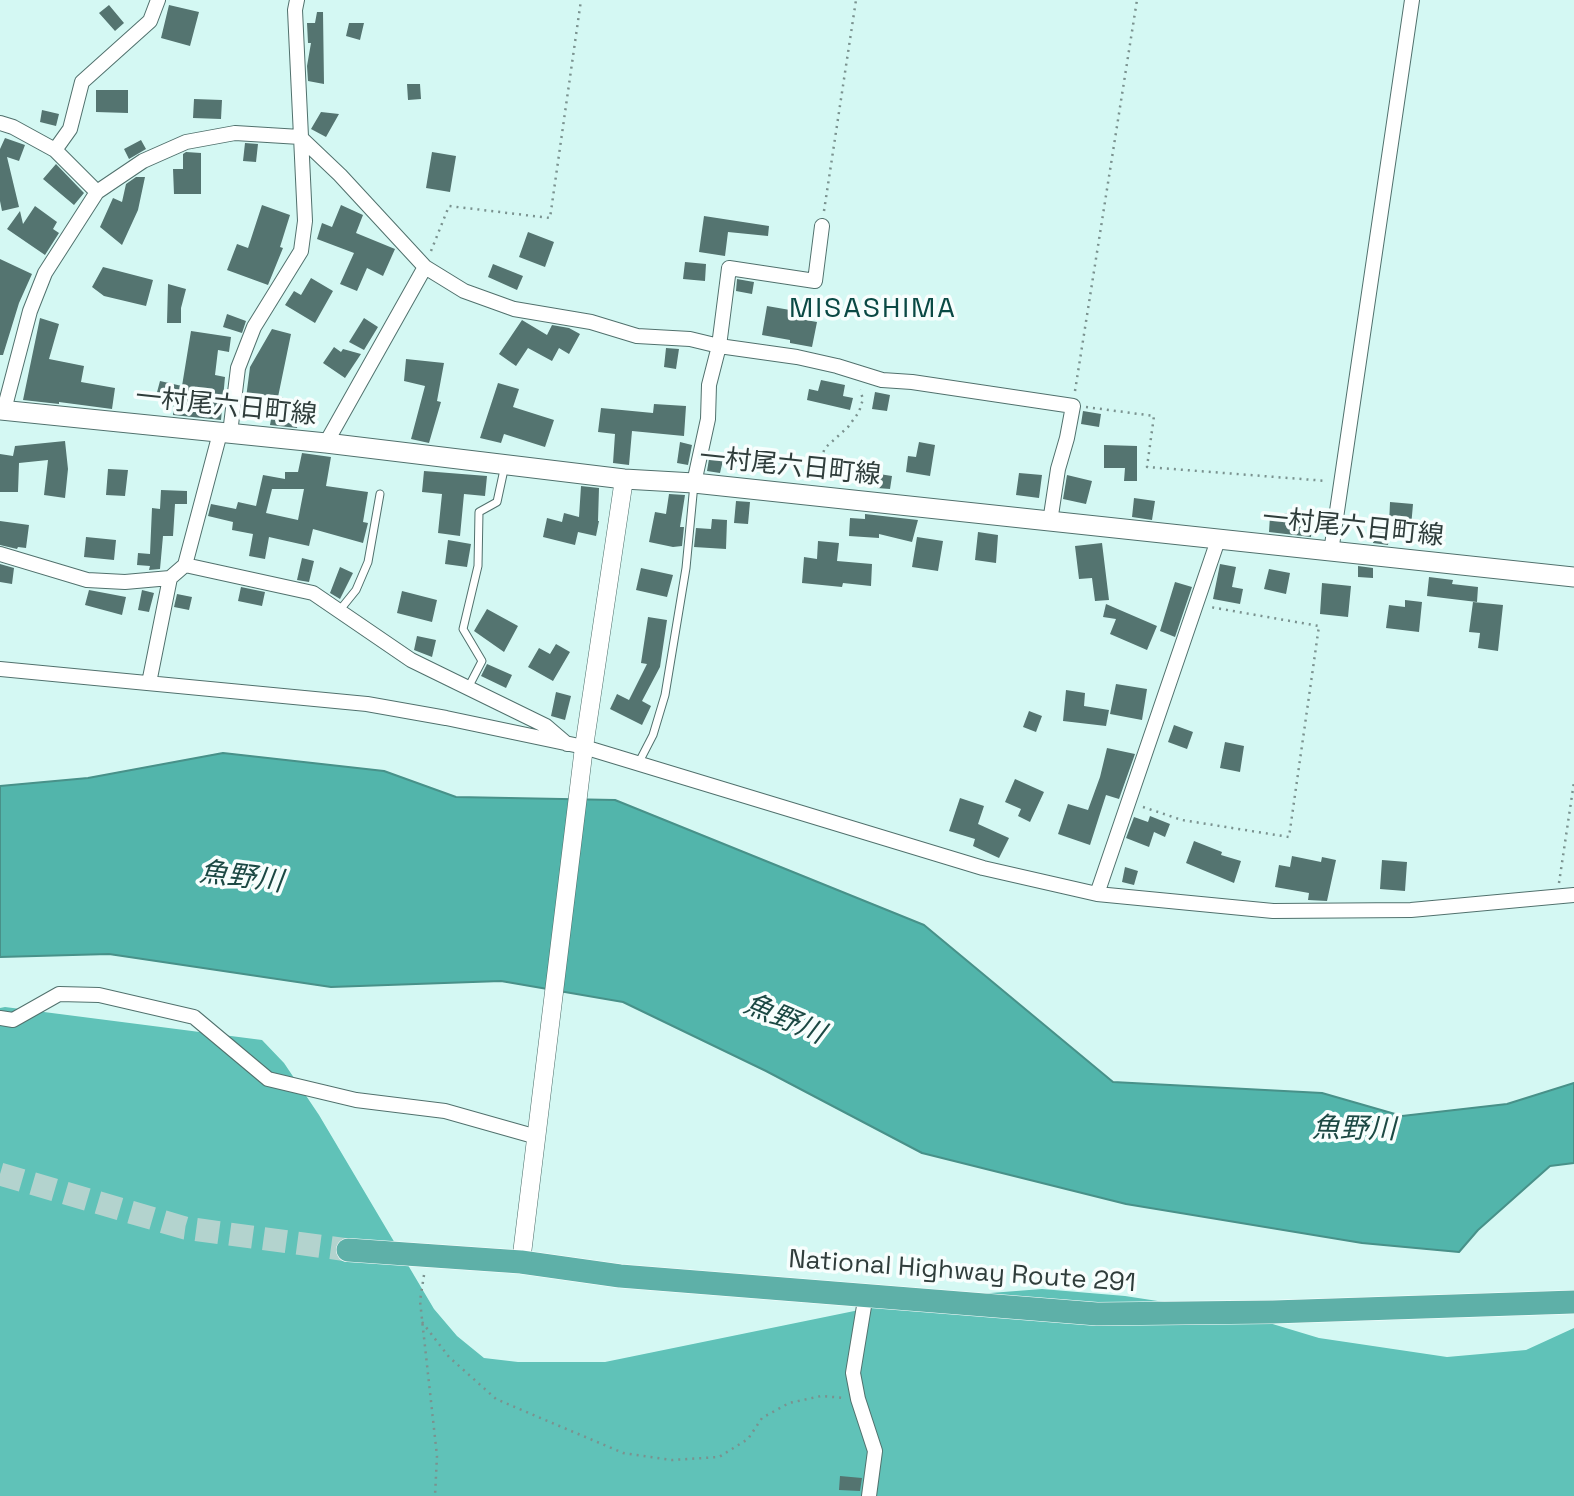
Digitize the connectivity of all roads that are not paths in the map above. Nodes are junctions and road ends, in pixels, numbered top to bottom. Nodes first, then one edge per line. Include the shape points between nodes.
1 (158, 0) edge
2 (1412, 0) edge
3 (293, 3) edge
4 (0, 123) edge
5 (300, 136) junction
6 (55, 150) junction
7 (97, 192) junction
8 (822, 226) road end
9 (425, 267) junction
10 (719, 346) junction
11 (2, 410) edge
12 (225, 433) junction
13 (326, 443) junction
14 (505, 465) junction
15 (624, 479) junction
16 (694, 483) junction
17 (380, 494) dead end
18 (1050, 522) junction
19 (1218, 540) junction
20 (1331, 552) junction
21 (0, 554) edge
22 (185, 565) junction
23 (1574, 577) edge
24 (170, 578) junction
25 (339, 611) junction
26 (0, 669) edge
27 (149, 683) junction
28 (468, 688) junction
29 (576, 746) junction
30 (638, 764) junction
31 (1097, 894) junction
32 (1574, 895) edge
33 (0, 1018) edge
34 (537, 1137) junction
35 (348, 1250) tunnel mouth
36 (521, 1262) junction
37 (866, 1294) junction
38 (1574, 1302) edge
39 (869, 1496) edge

1 - 6 street via 150,21 82,82 70,129
2 - 20 street
3 - 5 street
4 - 6 street
5 - 7 street via 235,133 187,142 143,161
5 - 9 street
5 - 12 street via 305,221 300,251 254,327 238,368
6 - 7 street
7 - 11 street via 45,273
8 - 10 street via 815,281 730,268
9 - 10 street via 464,291 514,309 591,322 637,336
9 - 13 street
10 - 16 street
10 - 18 street via 837,366 881,380 1073,406
11 - 12 main road, 一村尾六日町線
12 - 13 main road, 一村尾六日町線
12 - 22 street
13 - 14 main road, 一村尾六日町線
14 - 15 main road, 一村尾六日町線
14 - 28 lane via 497,502 478,512 478,566 463,629 482,661
15 - 16 main road, 一村尾六日町線
15 - 29 street
16 - 18 main road, 一村尾六日町線
16 - 30 lane via 686,568 665,695
17 - 25 lane via 368,562 356,590
18 - 19 main road, 一村尾六日町線
19 - 20 main road, 一村尾六日町線
19 - 31 street
20 - 23 main road, 一村尾六日町線
21 - 24 street via 86,580
22 - 24 street
22 - 25 street via 313,593
24 - 27 street
25 - 28 street via 411,660
26 - 27 street
27 - 29 street via 367,704
28 - 29 street
29 - 30 street
29 - 34 street
30 - 31 street via 983,868
31 - 32 street via 1273,911 1411,910
33 - 34 street via 13,1020 59,994 99,995 194,1017 268,1079 356,1100 445,1111
34 - 36 street
35 - 36 highway, National Highway Route 291
36 - 37 highway, National Highway Route 291 via 620,1276
37 - 38 highway, National Highway Route 291 via 1097,1314
37 - 39 street via 853,1373 875,1451

